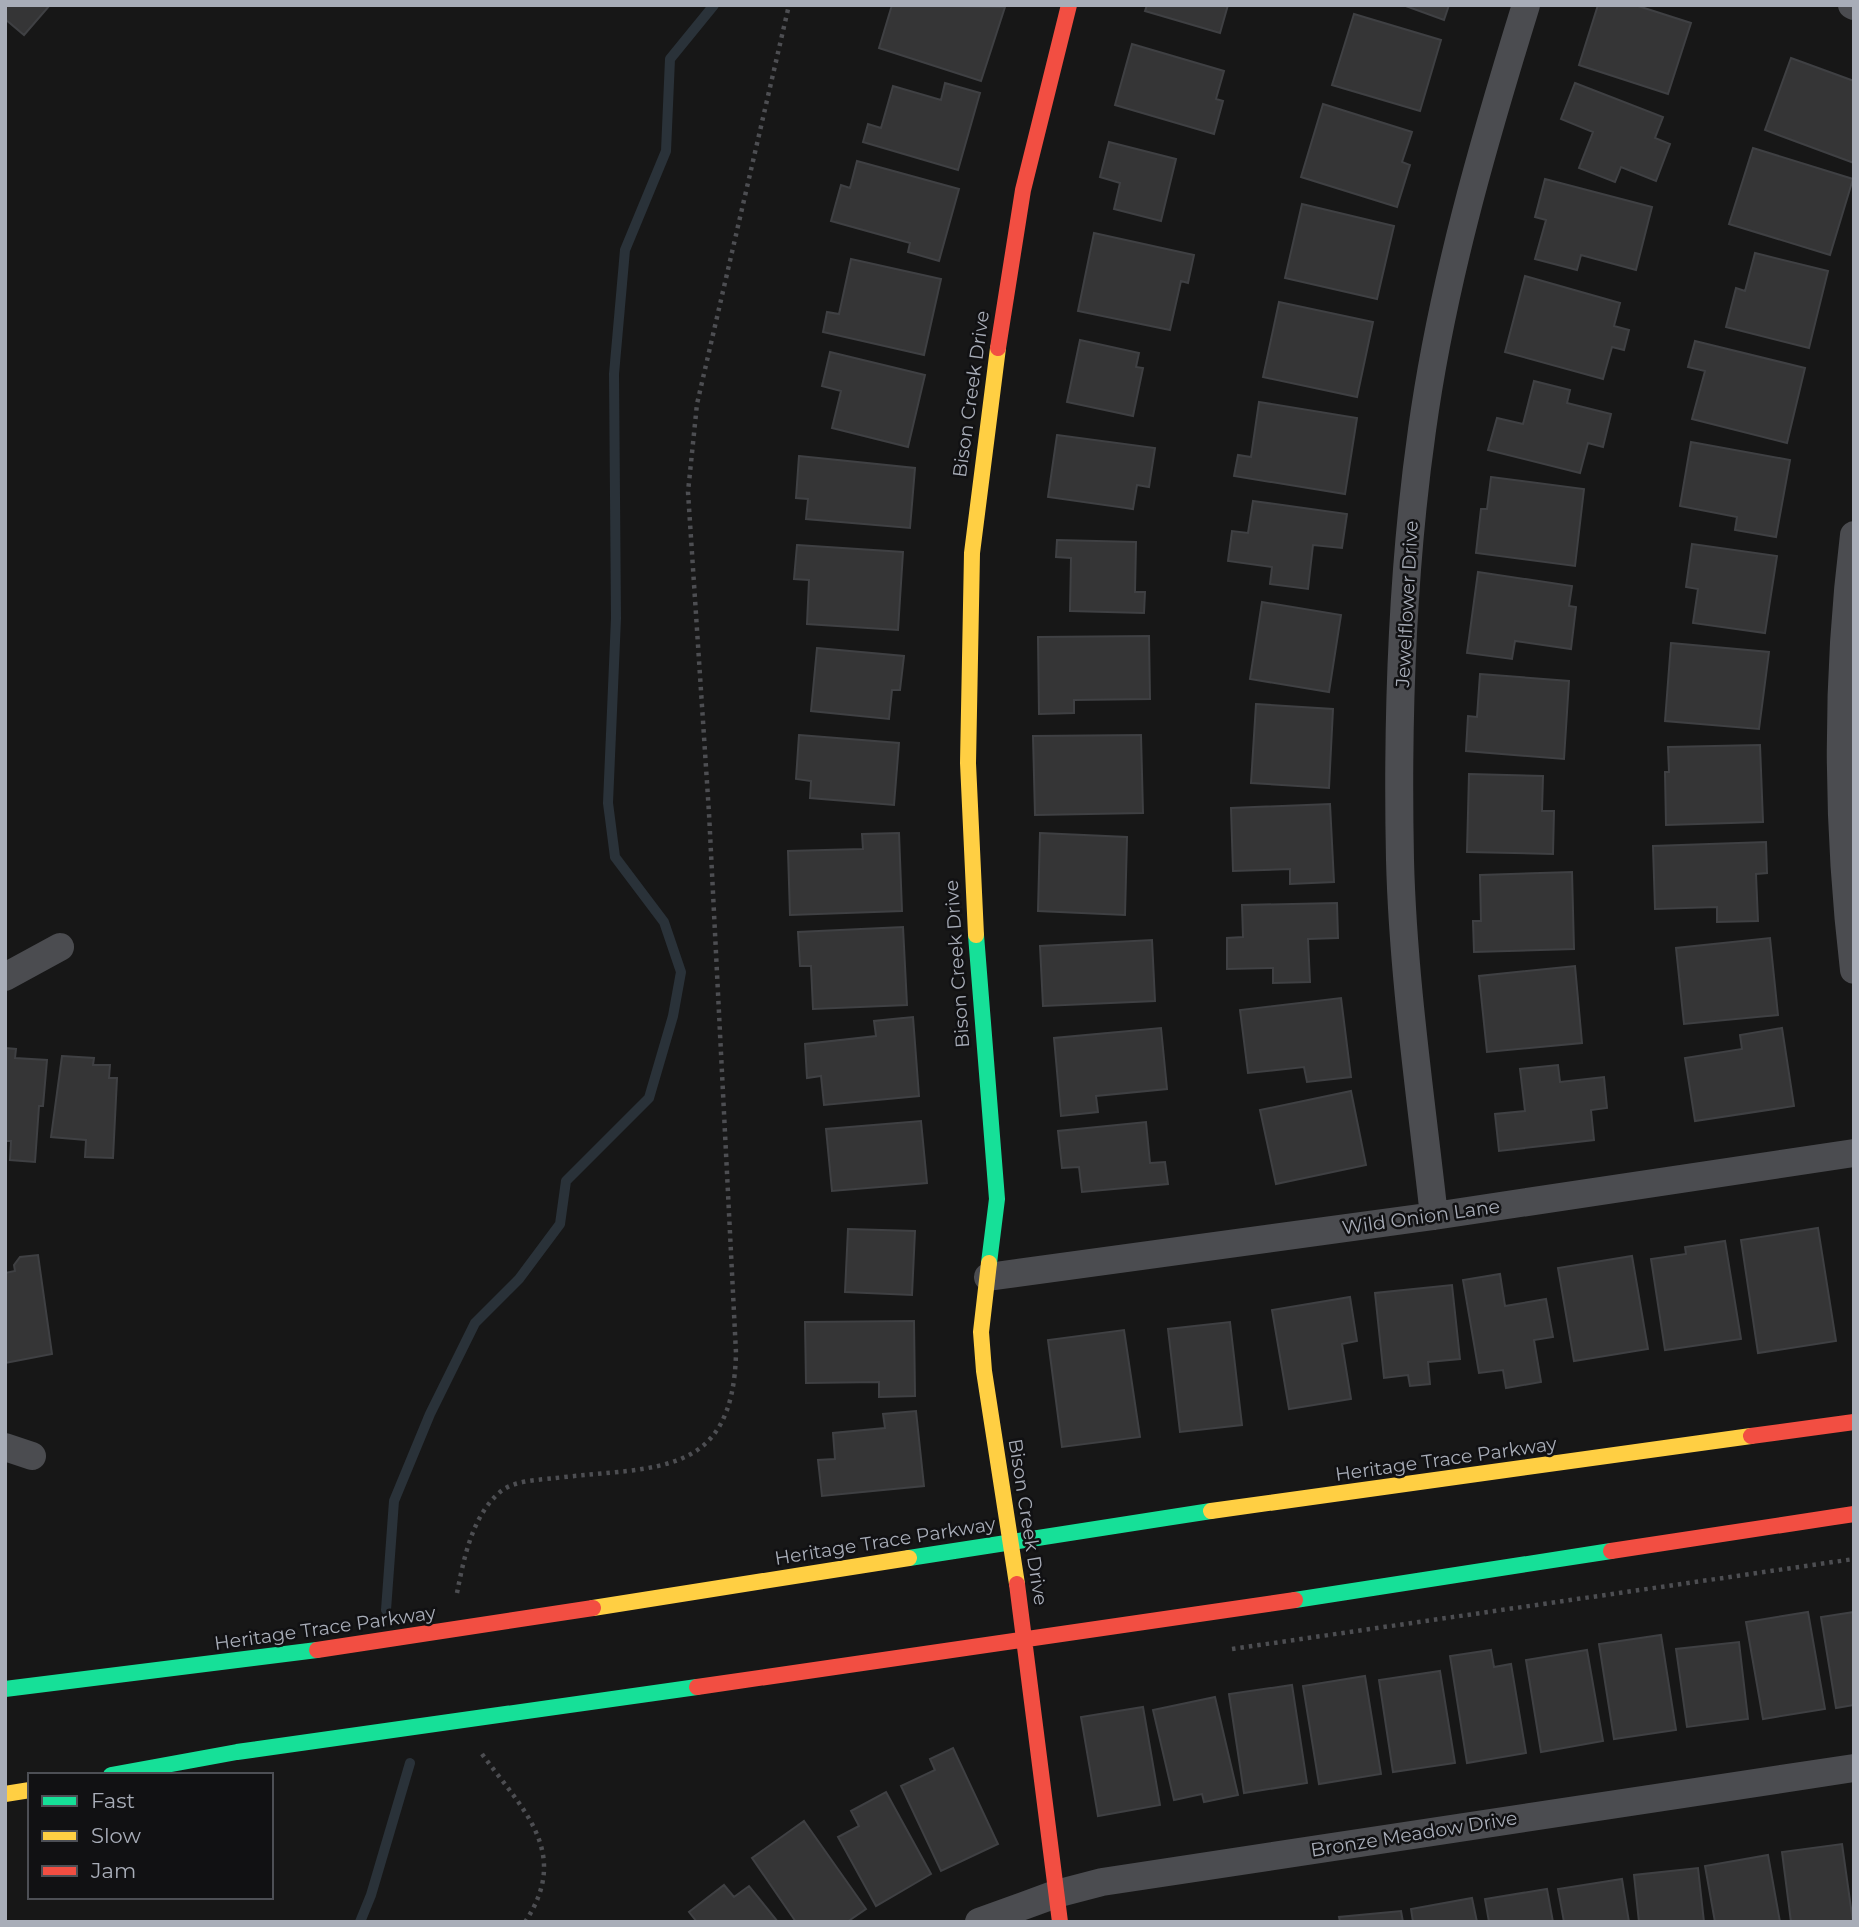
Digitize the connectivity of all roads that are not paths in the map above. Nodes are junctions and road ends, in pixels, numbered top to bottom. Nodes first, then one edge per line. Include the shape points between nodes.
1 (1069, 5) edge
2 (1526, 5) edge
3 (1854, 535) edge
4 (1849, 609) edge
5 (60, 947) dead end
6 (1854, 970) edge
7 (5, 977) edge
8 (1854, 1153) edge
9 (1434, 1216) junction
10 (988, 1277) junction
11 (1854, 1422) edge
12 (5, 1447) edge
13 (32, 1457) dead end
14 (1854, 1514) edge
15 (1011, 1541) junction
16 (1025, 1641) junction
17 (5, 1689) edge
18 (1854, 1768) edge
19 (122, 1773) edge
20 (28, 1790) edge
21 (5, 1794) edge
22 (1058, 1908) edge
23 (979, 1922) edge

1 - 10 street, Bison Creek Drive via 1023,190 985,433 972,553 971,880 998,1199
2 - 9 street, Jewelflower Drive via 1460,236 1422,427 1412,511 1403,660 1400,863
3 - 4 street
4 - 6 street via 1841,801 1843,874
5 - 7 street
8 - 9 street, Wild Onion Lane
9 - 10 street, Wild Onion Lane
10 - 15 street, Bison Creek Drive via 981,1332 984,1371
11 - 15 street, Heritage Trace Parkway
12 - 13 street
14 - 16 street
15 - 16 street, Bison Creek Drive
15 - 17 street, Heritage Trace Parkway via 412,1637
16 - 19 street via 237,1752
16 - 22 street, Bison Creek Drive
18 - 22 street, Bronze Meadow Drive via 1143,1875
20 - 21 street
22 - 23 street, Bronze Meadow Drive

